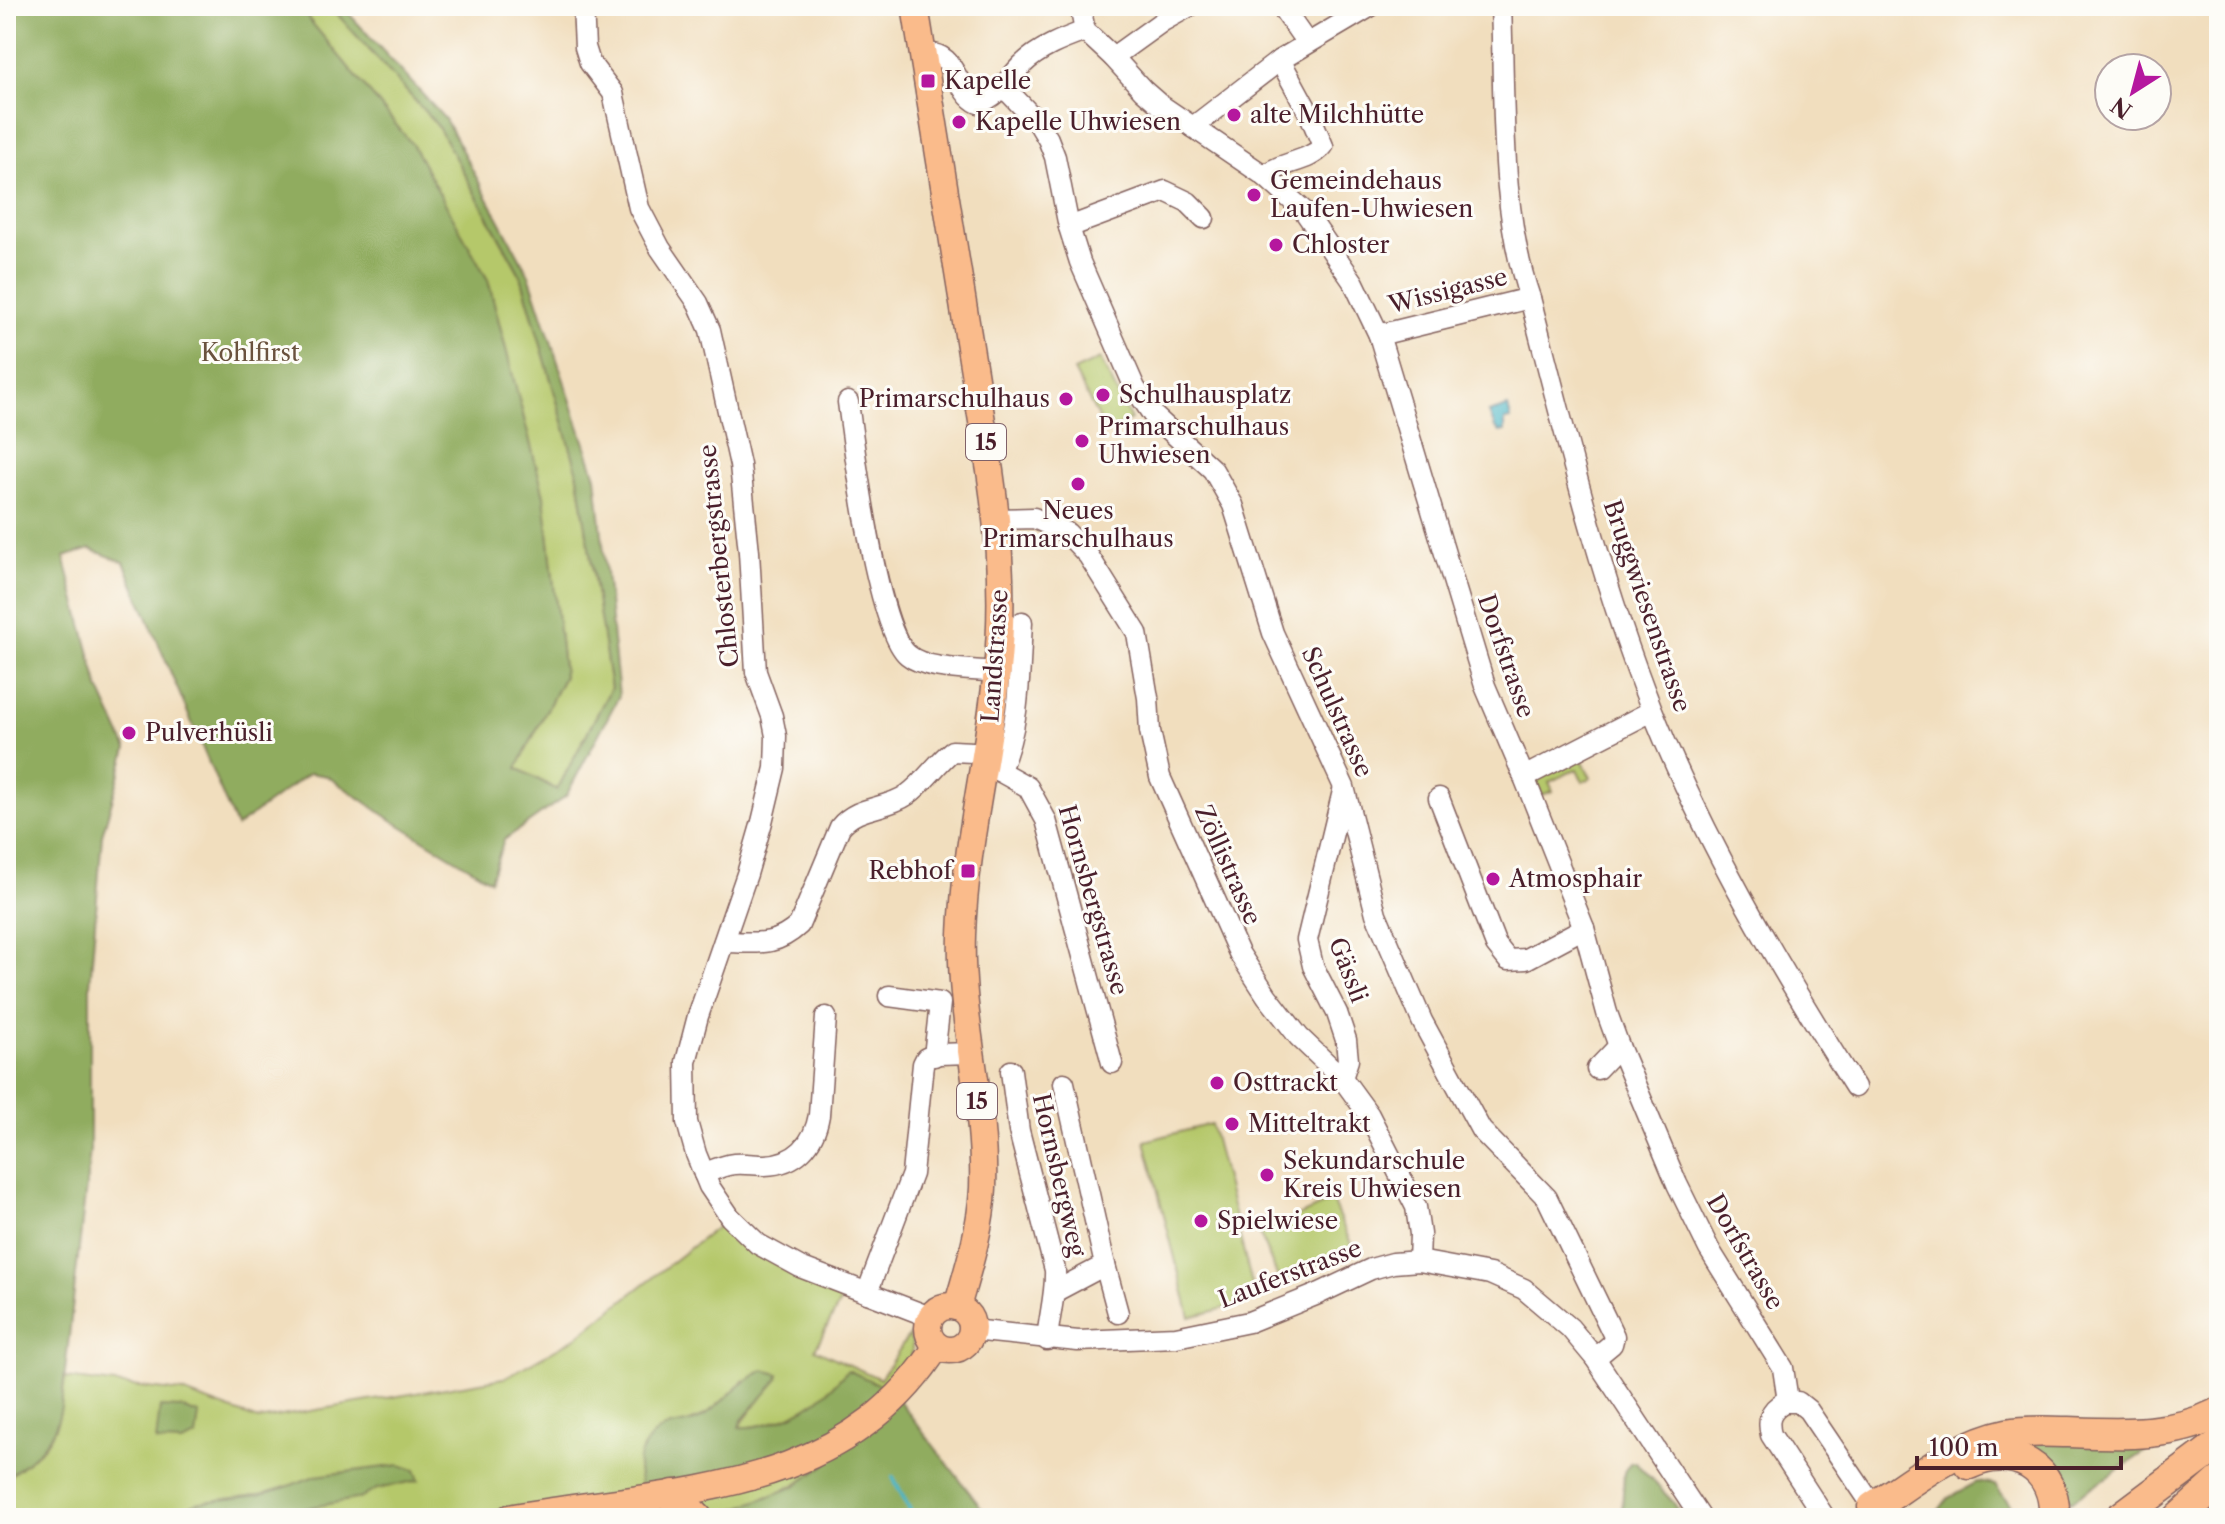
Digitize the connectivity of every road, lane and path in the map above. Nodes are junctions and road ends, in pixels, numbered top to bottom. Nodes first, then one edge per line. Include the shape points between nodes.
1 (583, 6) edge
2 (915, 6) edge
3 (1080, 6) edge
4 (1190, 6) edge
5 (1281, 6) edge
6 (1371, 6) edge
7 (1501, 6) edge
8 (1085, 31) junction
9 (1307, 43) junction
10 (922, 54) junction
11 (1113, 57) junction
12 (1280, 60) junction
13 (1003, 86) junction
14 (1193, 127) junction
15 (1265, 176) junction
16 (1204, 218) dead end
17 (1069, 227) junction
18 (1530, 298) junction
19 (1379, 335) junction
20 (848, 402) dead end
21 (997, 519) junction
22 (1022, 622) dead end
23 (997, 672) junction
24 (1652, 711) junction
25 (992, 766) junction
26 (1524, 777) junction
27 (1344, 787) junction
28 (1439, 798) dead end
29 (1584, 928) junction
30 (724, 942) junction
31 (889, 996) dead end
32 (826, 1017) dead end
33 (1619, 1046) junction
34 (970, 1053) junction
35 (934, 1056) junction
36 (1112, 1063) dead end
37 (1597, 1069) dead end
38 (1011, 1071) dead end
39 (1342, 1078) junction
40 (1064, 1083) dead end
41 (1855, 1087) dead end
42 (704, 1174) junction
43 (1419, 1261) junction
44 (1105, 1265) junction
45 (1056, 1291) junction
46 (867, 1293) junction
47 (957, 1307) junction
48 (1118, 1313) dead end
49 (930, 1317) junction
50 (972, 1330) junction
51 (1047, 1340) junction
52 (937, 1346) junction
53 (1595, 1358) junction
54 (1788, 1401) junction
55 (2219, 1413) edge
56 (2219, 1444) edge
57 (2219, 1465) edge
58 (2219, 1482) edge
59 (687, 1507) edge
60 (1884, 1514) edge
61 (509, 1518) edge
62 (1701, 1518) edge
63 (1825, 1518) edge
64 (2054, 1518) edge
65 (2120, 1518) edge
66 (2148, 1518) edge
67 (2179, 1518) edge

1 - 30 street, Chlosterbergstrasse via 585,47 590,63 613,93 639,208 710,330 740,465 756,672 772,716 777,753 762,822
2 - 10 main road, Landstrasse / 15
3 - 8 street
4 - 11 street
5 - 9 street
6 - 9 street
7 - 18 street, Bruggwiesenstrasse via 1513,234
8 - 11 street, Dorfstrasse
8 - 13 street via 1060,39 1024,63
9 - 12 street
10 - 13 street via 935,53 946,60 969,99 978,103
10 - 21 main road, Landstrasse / 15
11 - 14 street, Dorfstrasse via 1143,90
12 - 14 street
12 - 15 street via 1323,146
13 - 17 street, Schulstrasse via 1048,139
14 - 15 street, Dorfstrasse
15 - 19 street, Dorfstrasse via 1322,235 1354,283
16 - 17 street via 1188,202 1165,191
17 - 27 street, Schulstrasse via 1135,388 1153,415 1213,470 1233,505 1273,633
18 - 19 street, Wissigasse
18 - 24 street, Bruggwiesenstrasse via 1602,571
19 - 26 street, Dorfstrasse via 1485,686
20 - 23 street via 861,502 897,641 923,663
21 - 23 main road, Landstrasse / 15
21 - 39 street, Zöllistrasse via 1034,518 1067,533 1088,555 1137,633 1160,777 1239,953 1299,1037
22 - 25 street via 1012,731
23 - 25 main road, Landstrasse / 15
24 - 26 street
24 - 41 street, Bruggwiesenstrasse via 1704,825 1782,969
25 - 30 street via 973,752 952,751 893,804 847,818 799,925 772,943
25 - 34 main road, Landstrasse / 15 via 971,834 962,927
25 - 36 street, Hornsbergstrasse via 1028,787 1046,820
26 - 29 street, Dorfstrasse
27 - 39 street, Gässli via 1307,940 1346,1040 1348,1060
27 - 53 street, Schulstrasse via 1376,914 1422,1021 1481,1130 1547,1198 1614,1336
28 - 29 street via 1496,945 1508,960 1526,959
29 - 33 street, Dorfstrasse
30 - 42 street, Chlosterbergstrasse via 686,1062 687,1122
31 - 35 street via 940,1003
32 - 42 street via 819,1115 810,1141 785,1162 733,1164
33 - 37 street
33 - 54 street, Dorfstrasse via 1709,1249 1783,1368
34 - 35 street
34 - 47 main road, Landstrasse / 15 via 983,1191
35 - 46 street via 926,1058 920,1074 912,1174
38 - 45 street, Hornsbergweg via 1019,1131 1050,1243
39 - 43 street, Zöllistrasse via 1369,1115 1414,1201
40 - 44 street, Hornsbergweg
42 - 46 street, Chlosterbergstrasse via 730,1217 758,1244
43 - 51 street, Lauferstrasse via 1371,1269 1276,1313 1201,1334 1113,1342
43 - 53 street, Lauferstrasse via 1490,1274 1524,1289 1556,1314
44 - 45 street, Hornsbergweg
44 - 48 street, Hornsbergweg
45 - 51 street, Hornsbergweg
46 - 49 street, Chlosterbergstrasse
47 - 49 main road via 943,1307
47 - 50 main road via 967,1314
49 - 52 main road via 928,1331
50 - 51 street, Lauferstrasse
50 - 52 main road via 960,1347
52 - 59 main road via 891,1404 854,1432 806,1458 742,1480
53 - 62 street, Lauferstrasse
54 - 60 street via 1808,1410
54 - 63 street via 1770,1414 1771,1435
55 - 60 highway via 2158,1432 2037,1431 1990,1439 1950,1457
56 - 65 highway
57 - 66 highway
58 - 67 highway
59 - 61 main road
60 - 64 highway via 1954,1472 1999,1455 2026,1462 2042,1475 2052,1493

